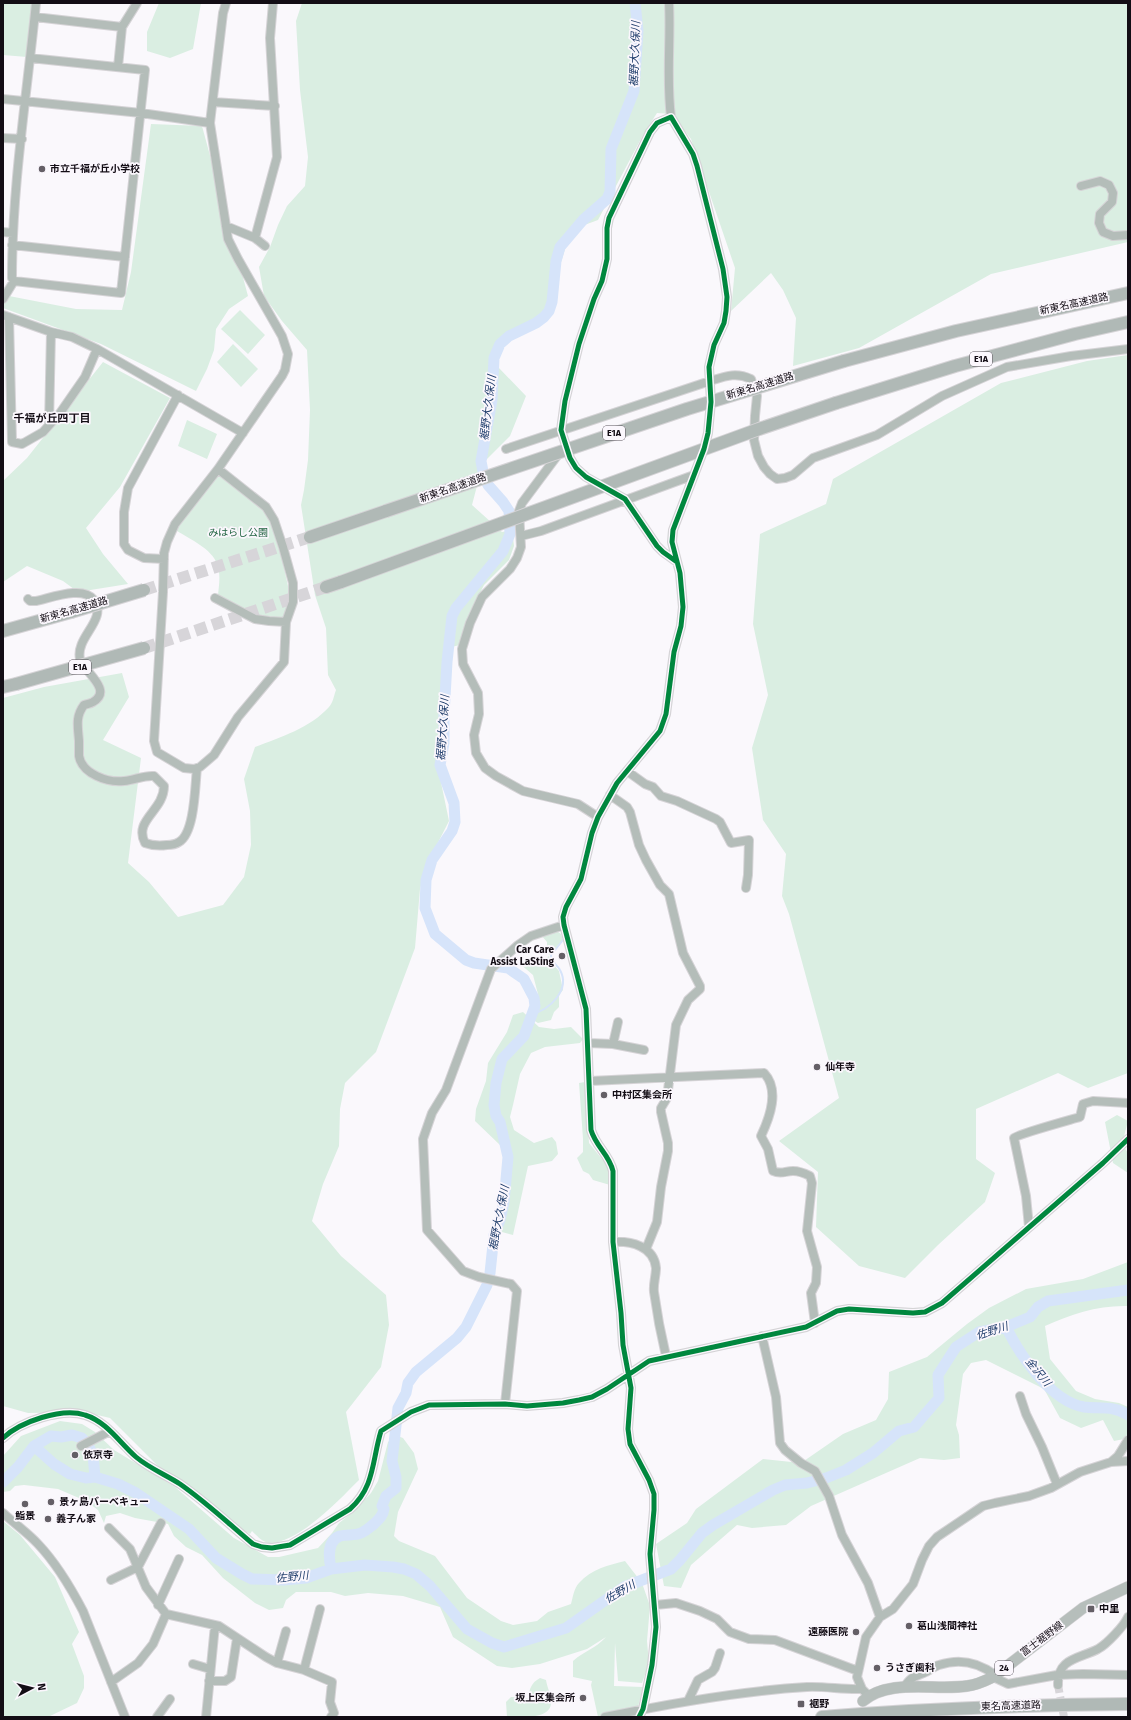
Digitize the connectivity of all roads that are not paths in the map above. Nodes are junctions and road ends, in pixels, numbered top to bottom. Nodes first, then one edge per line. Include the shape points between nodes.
1 (36, 3) edge
2 (137, 3) edge
3 (226, 3) edge
4 (273, 3) edge
5 (669, 3) edge
6 (35, 17) junction
7 (122, 27) junction
8 (30, 58) junction
9 (118, 67) junction
10 (3, 99) edge
11 (25, 101) junction
12 (213, 102) junction
13 (275, 106) junction
14 (141, 113) junction
15 (671, 117) junction
16 (210, 124) junction
17 (3, 138) edge
18 (22, 139) junction
19 (1081, 186) dead end
20 (226, 226) junction
21 (3, 232) edge
22 (13, 233) junction
23 (1128, 235) edge
24 (254, 238) junction
25 (12, 246) junction
26 (265, 246) dead end
27 (125, 257) junction
28 (14, 282) junction
29 (1128, 293) edge
30 (3, 299) edge
31 (6, 316) edge
32 (1128, 322) edge
33 (52, 332) junction
34 (97, 349) junction
35 (1128, 349) edge
36 (710, 381) junction
37 (178, 395) junction
38 (49, 425) junction
39 (560, 430) junction
40 (243, 433) junction
41 (565, 443) junction
42 (506, 449) dead end
43 (218, 469) junction
44 (694, 475) junction
45 (625, 499) junction
46 (521, 536) junction
47 (310, 537) tunnel mouth
48 (164, 559) junction
49 (677, 562) junction
50 (326, 587) tunnel mouth
51 (144, 590) tunnel mouth
52 (215, 598) dead end
53 (28, 599) dead end
54 (286, 622) junction
55 (3, 631) edge
56 (144, 648) tunnel mouth
57 (3, 687) edge
58 (197, 768) junction
59 (627, 771) junction
60 (610, 795) junction
61 (598, 817) junction
62 (746, 888) dead end
63 (564, 925) junction
64 (618, 1022) dead end
65 (588, 1043) junction
66 (613, 1044) junction
67 (644, 1050) dead end
68 (669, 1078) junction
69 (590, 1081) junction
70 (1128, 1103) edge
71 (1128, 1139) edge
72 (1029, 1227) junction
73 (613, 1242) junction
74 (646, 1249) junction
75 (815, 1323) junction
76 (762, 1336) junction
77 (666, 1356) junction
78 (628, 1376) junction
79 (1020, 1396) dead end
80 (505, 1404) junction
81 (110, 1431) junction
82 (3, 1438) edge
83 (1128, 1440) edge
84 (81, 1446) dead end
85 (1128, 1461) edge
86 (1111, 1462) junction
87 (1057, 1484) junction
88 (3, 1514) edge
89 (161, 1522) dead end
90 (109, 1528) dead end
91 (179, 1559) dead end
92 (138, 1567) junction
93 (111, 1580) dead end
94 (1128, 1587) edge
95 (158, 1605) junction
96 (655, 1605) junction
97 (320, 1609) dead end
98 (166, 1614) junction
99 (880, 1617) junction
100 (1128, 1617) edge
101 (215, 1625) junction
102 (286, 1631) dead end
103 (237, 1638) junction
104 (720, 1653) dead end
105 (278, 1662) junction
106 (193, 1664) dead end
107 (210, 1669) junction
108 (304, 1670) junction
109 (858, 1671) junction
110 (1058, 1675) junction
111 (1128, 1675) edge
112 (994, 1676) junction
113 (209, 1681) junction
114 (112, 1682) junction
115 (1058, 1685) tunnel mouth
116 (904, 1688) junction
117 (865, 1695) junction
118 (170, 1699) dead end
119 (688, 1702) junction
120 (1128, 1704) edge
121 (641, 1713) edge
122 (125, 1717) edge
123 (157, 1717) edge
124 (206, 1717) edge
125 (332, 1717) edge
126 (605, 1717) edge
127 (822, 1717) edge

1 - 6 street
2 - 7 street
3 - 12 street
4 - 13 street via 270,38
5 - 15 street via 671,30 668,97
6 - 7 street
6 - 8 street
7 - 9 street
8 - 9 street
8 - 11 street
9 - 14 street via 145,70
10 - 11 street
11 - 14 street
11 - 18 street
12 - 13 street
12 - 16 street
13 - 24 street via 277,157
14 - 16 street
14 - 27 street
15 - 36 street via 693,154 697,166 726,284 724,323 709,367
15 - 39 street via 657,123 650,132 609,218 607,259 602,281 579,344
16 - 20 street
17 - 18 street
18 - 22 street
19 - 23 street via 1100,181 1109,185 1113,193 1112,202 1100,214 1099,223 1103,232 1113,236
20 - 24 street
20 - 40 street via 228,239 282,336 288,354 282,376
21 - 22 street
22 - 25 street
24 - 26 street
25 - 27 street
25 - 28 street
27 - 28 street via 121,293
28 - 30 street
29 - 47 highway, 新東名高速道路 / E1A, bridge via 956,331 844,361 687,409
31 - 33 street
31 - 38 street via 12,442 22,444 43,432
32 - 50 highway, E1A, bridge via 955,366 836,403 752,431
33 - 34 street via 72,336
33 - 38 street
34 - 37 street
34 - 38 street via 85,377
35 - 36 street via 1007,367 942,396 877,435 813,458 793,475 777,479 764,467 758,456 754,440 757,396 751,380 733,374
36 - 39 street
36 - 44 street via 708,433
37 - 40 street
37 - 48 street via 128,488 124,512 124,544 128,550 144,558
39 - 41 street
39 - 42 street
40 - 43 street
41 - 45 street via 573,463 586,477
41 - 46 street via 522,503 519,511
43 - 48 street via 175,524 167,542
43 - 54 street via 266,507 274,520 293,583 294,602
44 - 45 street
44 - 49 street via 673,530 672,542
45 - 46 street
45 - 49 street via 657,546
46 - 61 street via 521,547 510,569 482,597 476,607 462,649 463,664 478,693 479,714 474,735 476,752 485,768 523,791 578,804
48 - 58 street via 154,741 157,752 184,768
49 - 59 street via 683,607 666,714 660,731
51 - 55 highway, 新東名高速道路, bridge
52 - 54 street via 255,619
53 - 58 street via 36,601 78,592 86,593 95,601 96,619 83,640 80,655 83,664 98,684 99,694 97,699 84,706 77,717 79,756 82,764 90,772 109,780 122,781 148,775 154,776 164,786 161,802 141,830 146,843 154,846 169,845 179,842 185,836 190,826
54 - 58 street via 284,662 238,717 214,755
56 - 57 highway, E1A, bridge
59 - 60 street
59 - 62 street via 653,787 661,796 716,819 731,843 749,840
60 - 61 street
60 - 68 street via 627,807 646,860 660,885 669,894 683,953 700,986 688,1000 676,1026
61 - 63 street via 581,879 566,907
63 - 65 street via 586,1009
63 - 80 street via 531,936 491,969 446,1090 432,1113 423,1139 427,1230 463,1271 511,1284 517,1291
64 - 66 street
65 - 66 street
65 - 69 street
66 - 67 street
68 - 69 street
68 - 74 street via 667,1098 661,1108 668,1151 660,1187 657,1222
68 - 75 street via 764,1073 770,1079 770,1117 761,1136 768,1149 773,1171 779,1174 802,1172 810,1176 812,1183 807,1231 817,1267 816,1283 811,1293
69 - 73 street via 591,1130 594,1141 611,1163 613,1171
70 - 72 street via 1093,1101 1083,1104 1080,1117 1014,1138 1026,1196
71 - 72 street
72 - 75 street via 934,1309 913,1313 849,1308 830,1314
73 - 74 street via 632,1243
73 - 78 street
74 - 77 street via 656,1265 653,1290
75 - 76 street
76 - 77 street
76 - 99 street via 776,1397 780,1443 801,1463 815,1471 829,1496 842,1535 868,1583
77 - 78 street via 649,1361
78 - 80 street via 592,1397 579,1400 527,1406
78 - 96 street via 631,1388 628,1429 630,1444 654,1494 650,1554
79 - 87 street
80 - 81 street via 429,1405 411,1412 381,1431 370,1479 359,1502 290,1545 272,1548 253,1544 181,1485 137,1457
81 - 82 street via 98,1420 75,1413 29,1421
81 - 84 street
83 - 86 street
85 - 86 street
86 - 87 street via 1080,1472
87 - 99 street via 1029,1496 983,1506 937,1537 929,1546 913,1584 893,1609
88 - 114 street via 38,1544 64,1578 83,1611
89 - 92 street
90 - 92 street via 125,1543
91 - 95 street
92 - 93 street
92 - 95 street via 146,1587
94 - 112 main road, 富士裾野線 / 24 via 1083,1608
95 - 98 street
96 - 109 street via 676,1603 717,1620 730,1632 749,1639 775,1640
96 - 121 street via 656,1627 652,1665
97 - 108 street
98 - 101 street
98 - 114 street via 153,1644 138,1664
99 - 109 street via 866,1637
100 - 110 street via 1106,1644 1067,1662
101 - 103 street
101 - 107 street
102 - 105 street
103 - 105 street
103 - 113 street via 231,1677
104 - 119 street via 715,1668 698,1680
105 - 108 street
106 - 107 street
107 - 113 street
108 - 125 street via 332,1682
109 - 117 street via 857,1677
110 - 111 street
110 - 112 street via 1008,1684
110 - 115 street
112 - 116 main road, 富士裾野線 / 24 via 968,1686
112 - 116 street via 986,1668 974,1663 954,1662 939,1665 909,1679
113 - 124 street
114 - 122 street
116 - 117 main road, 富士裾野線 / 24
117 - 119 street via 809,1687 752,1691
118 - 123 street
119 - 121 street
120 - 127 highway, 東名高速道路 via 1001,1706
121 - 126 street

